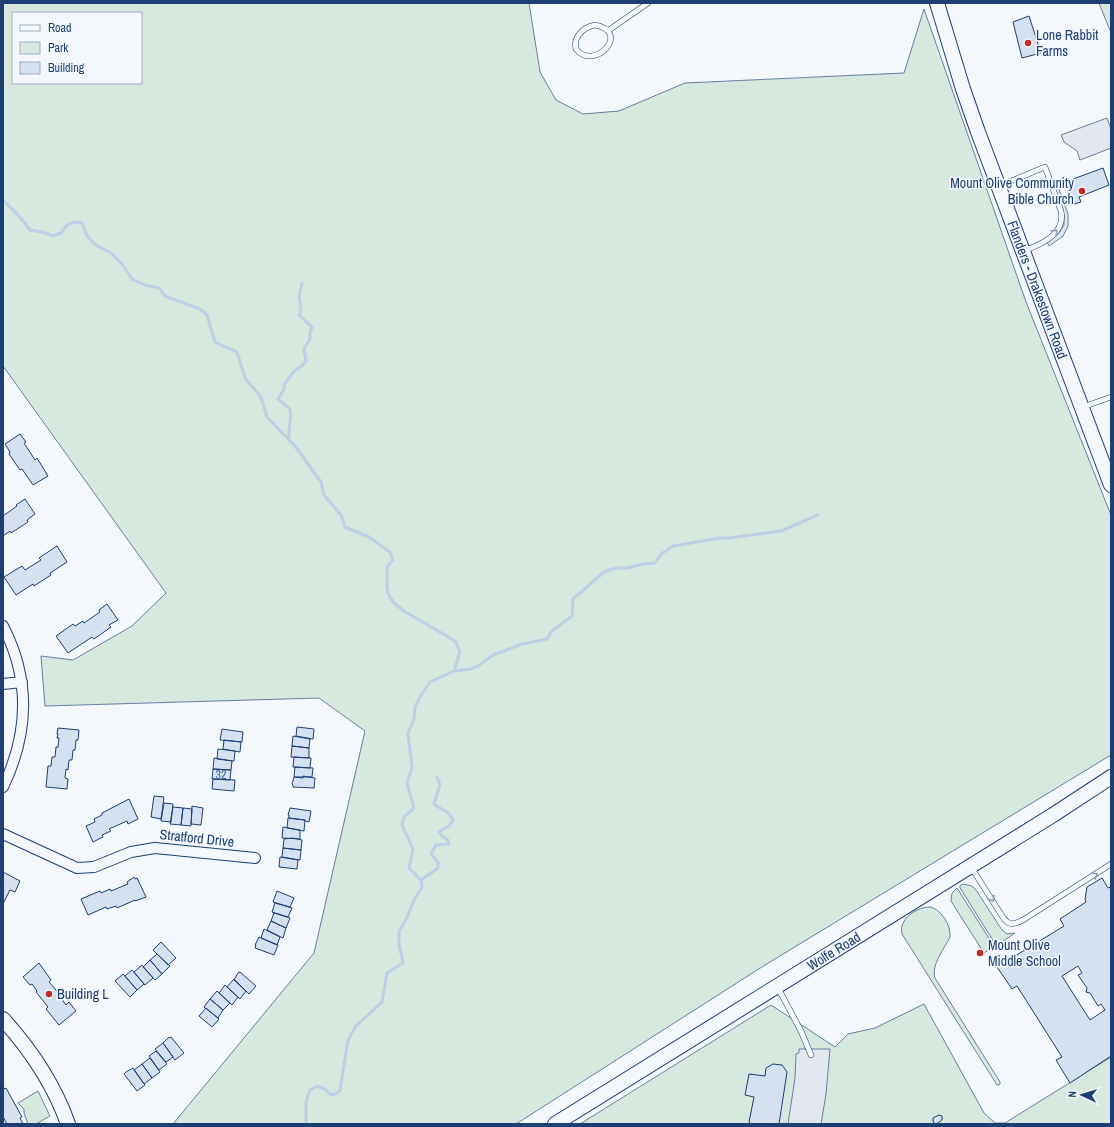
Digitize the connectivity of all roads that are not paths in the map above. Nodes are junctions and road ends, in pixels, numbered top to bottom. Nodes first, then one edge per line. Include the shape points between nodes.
1 (648, 3) edge
2 (937, 3) edge
3 (609, 30) junction
4 (997, 186) junction
5 (1022, 251) junction
6 (1111, 397) edge
7 (1082, 408) junction
8 (1111, 485) edge
9 (3, 626) edge
10 (22, 682) junction
11 (3, 684) edge
12 (1111, 777) edge
13 (3, 787) edge
14 (3, 834) edge
15 (255, 858) dead end
16 (1111, 864) edge
17 (971, 866) junction
18 (777, 986) junction
19 (3, 1019) edge
20 (811, 1055) dead end
21 (68, 1124) edge
22 (555, 1124) edge

1 - 3 lane
2 - 4 main road, Flanders - Drakestown Road via 963,89
3 - 3 lane via 595,25 586,28 578,35 576,49 589,56 604,51 611,40
4 - 5 main road, Flanders - Drakestown Road
5 -> 4 lane via 1055,234 1061,226 1061,212 1046,167
5 - 7 main road, Flanders - Drakestown Road
6 - 7 lane
7 - 8 main road, Flanders - Drakestown Road
9 - 10 street via 14,651
10 - 11 street
10 - 13 street via 20,740 12,768
12 - 17 main road, Wolfe Road
14 - 15 street, Stratford Drive via 77,868 94,867 131,852 155,848
17 -> 16 lane via 1004,919 1013,924
17 - 18 main road, Wolfe Road
18 - 20 lane
18 - 22 main road, Wolfe Road
19 - 21 main road via 32,1054 60,1102

